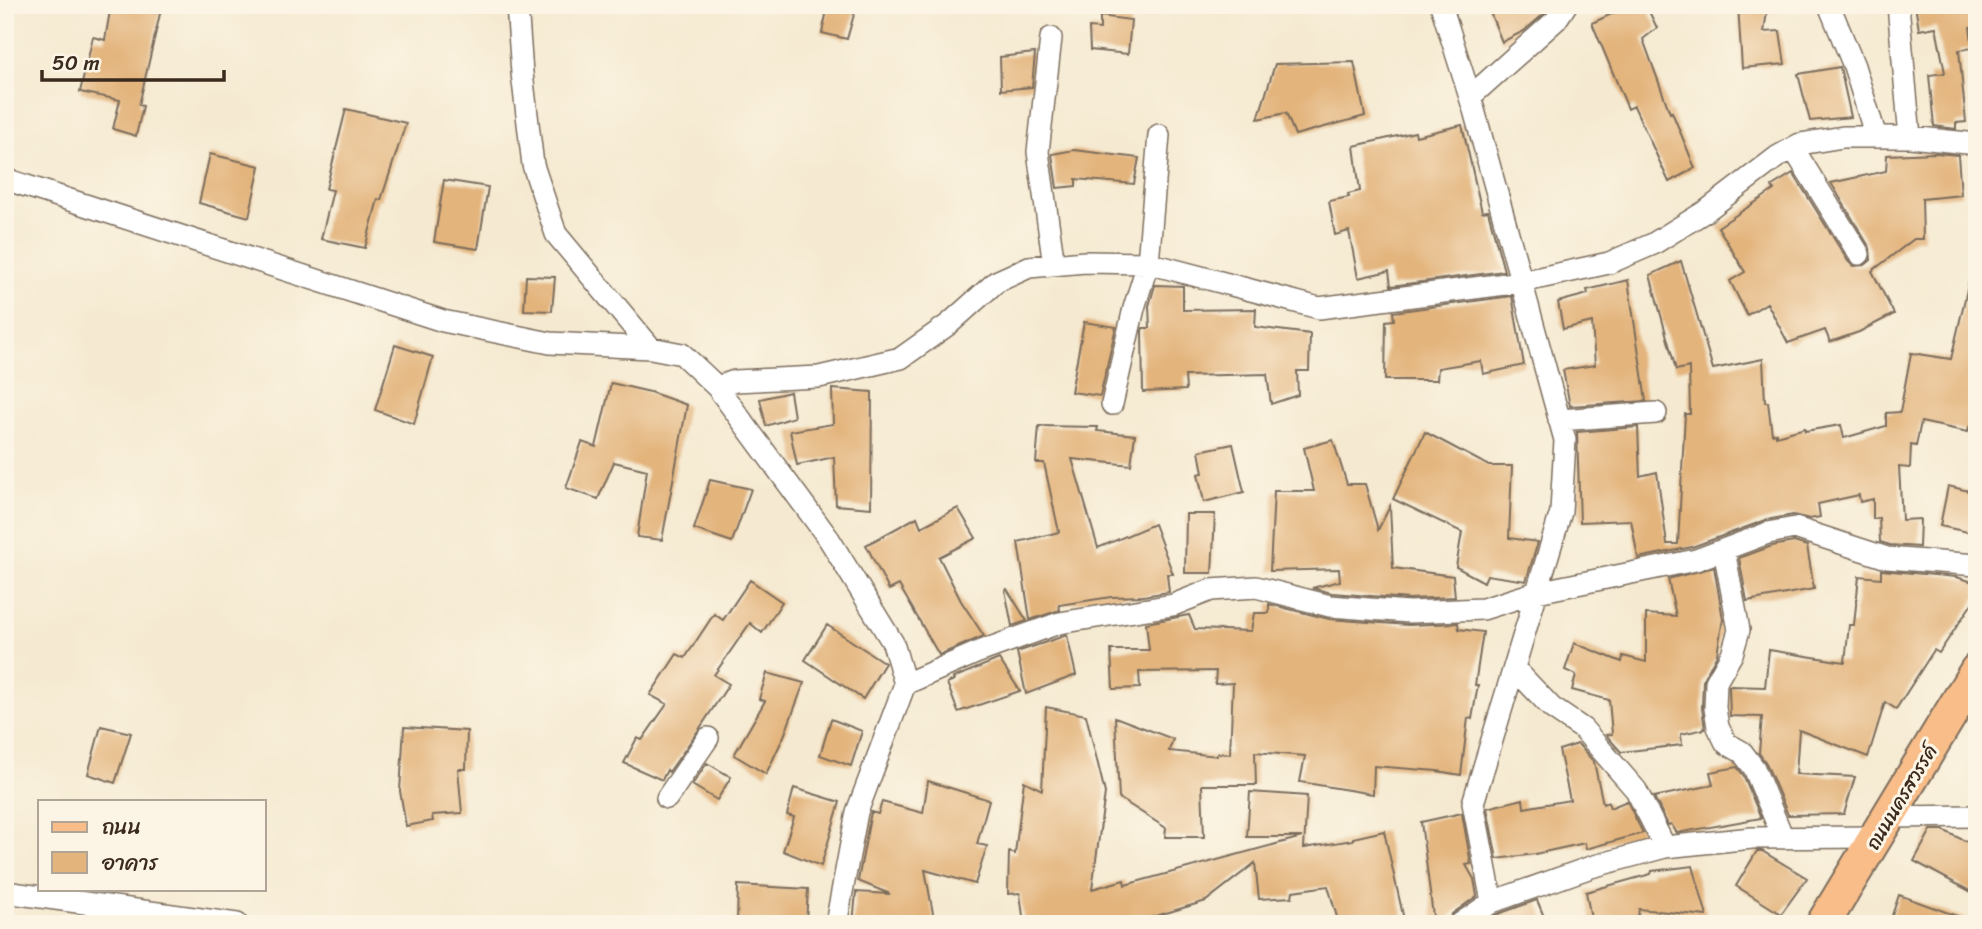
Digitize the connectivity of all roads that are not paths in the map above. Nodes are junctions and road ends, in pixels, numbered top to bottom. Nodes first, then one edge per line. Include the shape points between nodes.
1 (517, 5) edge
2 (1441, 5) edge
3 (1566, 5) edge
4 (1898, 5) edge
5 (1829, 6) edge
6 (1051, 38) dead end
7 (1470, 97) junction
8 (1159, 135) dead end
9 (1876, 137) junction
10 (1910, 137) junction
11 (1977, 144) edge
12 (1793, 148) junction
13 (5, 179) edge
14 (1859, 254) dead end
15 (1148, 263) junction
16 (1054, 265) junction
17 (1521, 282) junction
18 (651, 348) junction
19 (717, 387) junction
20 (1112, 404) dead end
21 (1657, 413) dead end
22 (1559, 420) junction
23 (1724, 550) junction
24 (1977, 565) edge
25 (1537, 592) junction
26 (1514, 668) junction
27 (1977, 670) edge
28 (905, 684) junction
29 (708, 738) dead end
30 (667, 798) dead end
31 (1977, 816) edge
32 (1883, 827) junction
33 (1783, 838) junction
34 (1665, 847) junction
35 (5, 892) edge
36 (1492, 902) junction
37 (237, 924) edge
38 (836, 924) edge
39 (1460, 924) edge
40 (1823, 924) edge

1 - 18 street via 533,165 556,234
2 - 7 street
3 - 7 street via 1556,20
4 - 10 street
5 - 9 street
6 - 16 street via 1038,152
7 - 17 street
8 - 15 street
9 - 10 street
9 - 12 street via 1843,137
10 - 11 street
12 - 14 street
12 - 17 street via 1653,244 1609,263
13 - 18 street via 443,321 550,343
15 - 16 street
15 - 17 street via 1319,308
15 - 20 street
16 - 19 street via 1029,267 996,282 901,358 819,377 735,381
17 - 22 street
18 - 19 street via 682,354
19 - 28 street via 829,539 893,643
21 - 22 street
22 - 25 street via 1565,440 1561,512
23 - 24 street via 1794,528 1887,558
23 - 25 street via 1696,560
23 - 33 street via 1739,630 1716,682 1718,727 1726,743 1742,751 1754,768
25 - 26 street
25 - 28 street via 1483,609 1409,611 1330,606 1256,587 1211,590 1173,605 1059,623
26 - 34 street via 1552,708 1583,729 1636,790
26 - 36 street via 1473,803
27 - 32 main road, ถนนนครสวรรค์
28 - 38 street via 858,812
29 - 30 street
31 - 32 street
32 - 33 street
32 - 40 main road, ถนนนครสวรรค์
33 - 34 street
34 - 36 street
35 - 37 street
36 - 39 street

